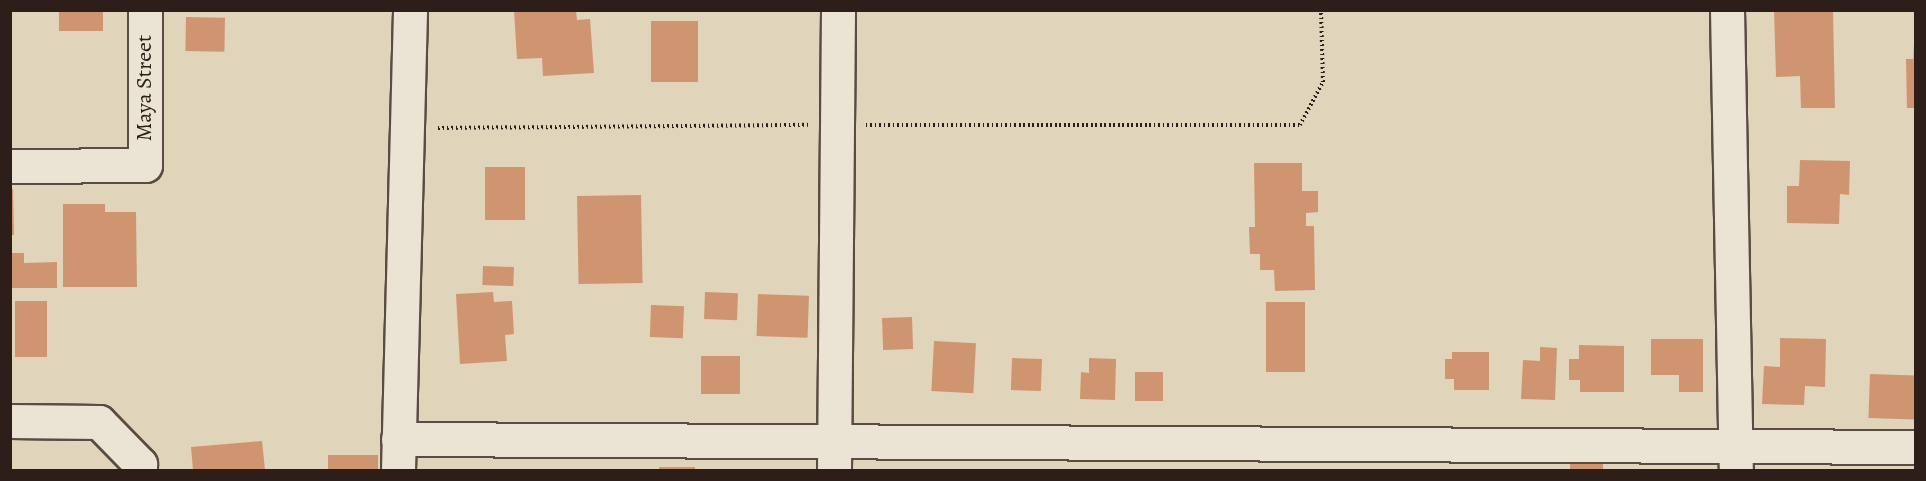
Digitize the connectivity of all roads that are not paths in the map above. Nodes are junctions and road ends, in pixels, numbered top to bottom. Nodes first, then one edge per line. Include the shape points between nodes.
1 (145, 10) edge
2 (410, 10) edge
3 (838, 10) edge
4 (1727, 10) edge
5 (10, 166) edge
6 (10, 421) edge
7 (398, 439) junction
8 (1916, 447) edge
9 (834, 456) edge
10 (1736, 458) edge
11 (140, 471) edge
12 (398, 471) edge

1 - 5 street, Maya Street via 145,165
2 - 7 street
3 - 9 street
4 - 10 street
6 - 11 street via 99,422 140,464
7 - 9 street
7 - 12 street
8 - 10 street
9 - 10 street

